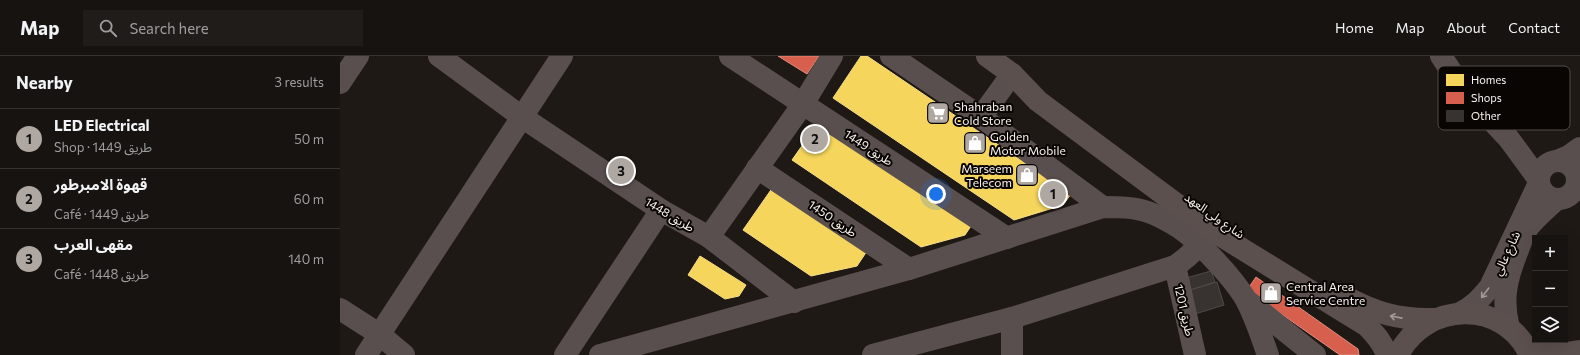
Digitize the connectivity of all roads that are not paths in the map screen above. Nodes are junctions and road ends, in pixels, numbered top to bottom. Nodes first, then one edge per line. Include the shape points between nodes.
1 (358, 56) edge
2 (440, 56) edge
3 (562, 56) edge
4 (730, 56) edge
5 (832, 56) edge
6 (891, 56) edge
7 (987, 56) edge
8 (1441, 56) edge
9 (1448, 66) edge
10 (1012, 74) junction
11 (340, 83) edge
12 (803, 104) junction
13 (522, 117) junction
14 (981, 117) junction
15 (1500, 130) edge
16 (1509, 139) junction
17 (1580, 148) edge
18 (1554, 162) junction
19 (757, 168) junction
20 (1578, 179) edge
21 (1539, 181) junction
22 (1557, 199) junction
23 (1103, 207) junction
24 (661, 210) junction
25 (1520, 233) junction
26 (708, 237) junction
27 (1205, 237) junction
28 (1007, 238) junction
29 (1175, 266) junction
30 (909, 269) junction
31 (1245, 299) junction
32 (794, 302) junction
33 (340, 309) edge
34 (1460, 313) junction
35 (1012, 318) junction
36 (1434, 319) junction
37 (1509, 328) junction
38 (378, 334) junction
39 (1528, 351) edge
40 (1580, 351) edge
41 (366, 355) edge
42 (404, 355) edge
43 (565, 355) edge
44 (600, 355) edge
45 (873, 355) edge
46 (1012, 355) edge
47 (1195, 355) edge
48 (1268, 355) edge
49 (1315, 355) edge
50 (1387, 355) edge
51 (1398, 355) edge

1 - 11 street
2 - 13 street, طريق 1448
3 - 13 street
4 - 12 street, طريق 1449
5 - 12 street
6 - 14 street
7 - 10 main road, شارع ولي العهد
8 - 9 street
10 - 14 street
10 - 27 main road, شارع ولي العهد via 1038,101
36 -> 10 main road, شارع ولي العهد via 1416,320 1381,314 1274,256 1207,211 1048,94
12 - 19 street
12 - 28 street, طريق 1449
13 - 24 street, طريق 1448
13 - 38 street
14 - 23 street
15 - 16 street
16 - 18 street
16 - 21 street
17 - 18 street
18 - 20 street via 1563,162 1574,169
18 - 21 street via 1543,169
19 - 26 street
19 - 30 street, طريق 1450
20 - 22 street via 1570,194
21 - 22 street via 1545,194
21 - 25 street, شارع عالي
22 - 25 street, شارع عالي
23 - 27 street via 1148,212
23 - 28 street
24 - 26 street, طريق 1448
24 - 43 street
25 -> 34 street, شارع عالي via 1490,287 1481,299
25 - 37 street, شارع عالي via 1505,295 1505,313
26 - 32 street, طريق 1448
27 - 29 street via 1186,259
27 - 31 street via 1225,272
27 - 50 main road, شارع ولي العهد via 1367,326 1376,335
28 - 30 street
29 - 35 street
29 - 47 street, طريق 1201
30 - 32 street
31 - 48 street
31 - 49 street
32 - 44 street
33 - 38 street
34 - 36 main road
34 - 37 main road via 1486,316
35 - 45 street
35 - 46 street
36 - 51 main road via 1417,330
37 - 39 main road via 1522,340
38 - 41 street
38 - 42 street
39 - 40 main road via 1569,354

